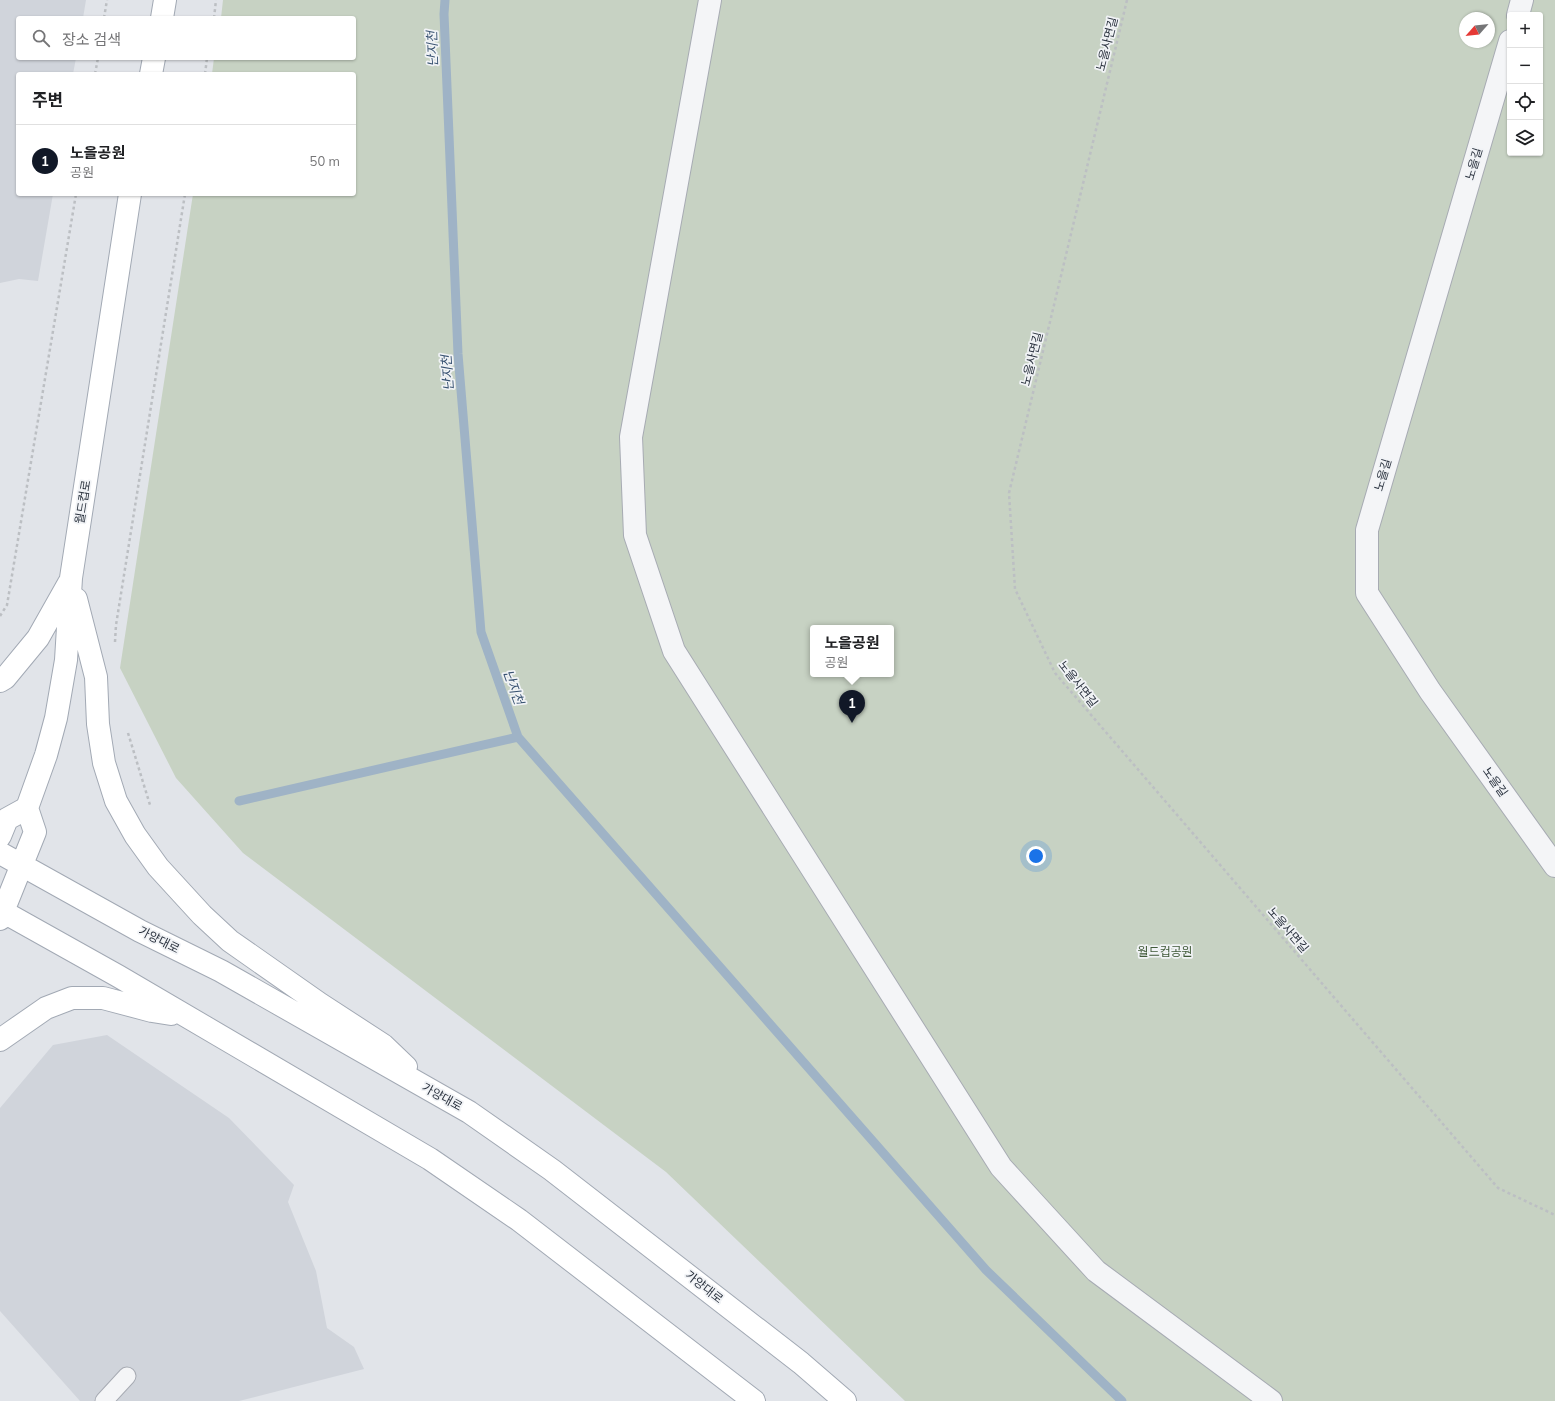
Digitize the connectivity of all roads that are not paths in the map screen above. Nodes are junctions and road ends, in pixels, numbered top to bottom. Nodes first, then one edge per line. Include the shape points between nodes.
1 (165, 0) edge
2 (710, 0) edge
3 (1522, 0) edge
4 (1519, 12) edge
5 (162, 16) edge
6 (1508, 48) edge
7 (154, 60) edge
8 (151, 72) edge
9 (130, 196) edge
10 (71, 578) junction
11 (0, 682) edge
12 (27, 808) junction
13 (0, 836) edge
14 (0, 853) edge
15 (22, 864) junction
16 (1555, 866) edge
17 (1, 914) edge
18 (187, 1017) junction
19 (0, 1040) edge
20 (429, 1089) junction
21 (127, 1376) dead end
22 (104, 1401) edge
23 (754, 1401) edge
24 (845, 1401) edge
25 (1271, 1401) edge

1 - 5 main road
2 - 25 street via 631,437 635,535 674,651 1001,1167 1096,1271
3 - 4 street
6 - 16 street, 노을길 via 1367,530 1367,594 1430,691
7 - 8 main road
9 - 10 main road, 월드컵로
10 - 11 main road via 38,638
10 - 12 main road, 월드컵로 via 66,660 56,718
10 - 20 main road via 96,676 98,724 104,764 116,801 135,835 158,867 202,915 230,940 383,1045
12 - 13 main road via 7,819
12 - 15 main road via 35,832
14 - 15 main road, 가양대로
15 - 17 main road
15 - 20 main road, 가양대로 via 140,931 221,971
17 - 18 main road via 118,976
18 - 19 main road via 103,998 72,998 46,1008
18 - 23 main road via 430,1159 519,1220
20 - 24 main road, 가양대로 via 469,1112 571,1184 801,1363
21 - 22 lane

